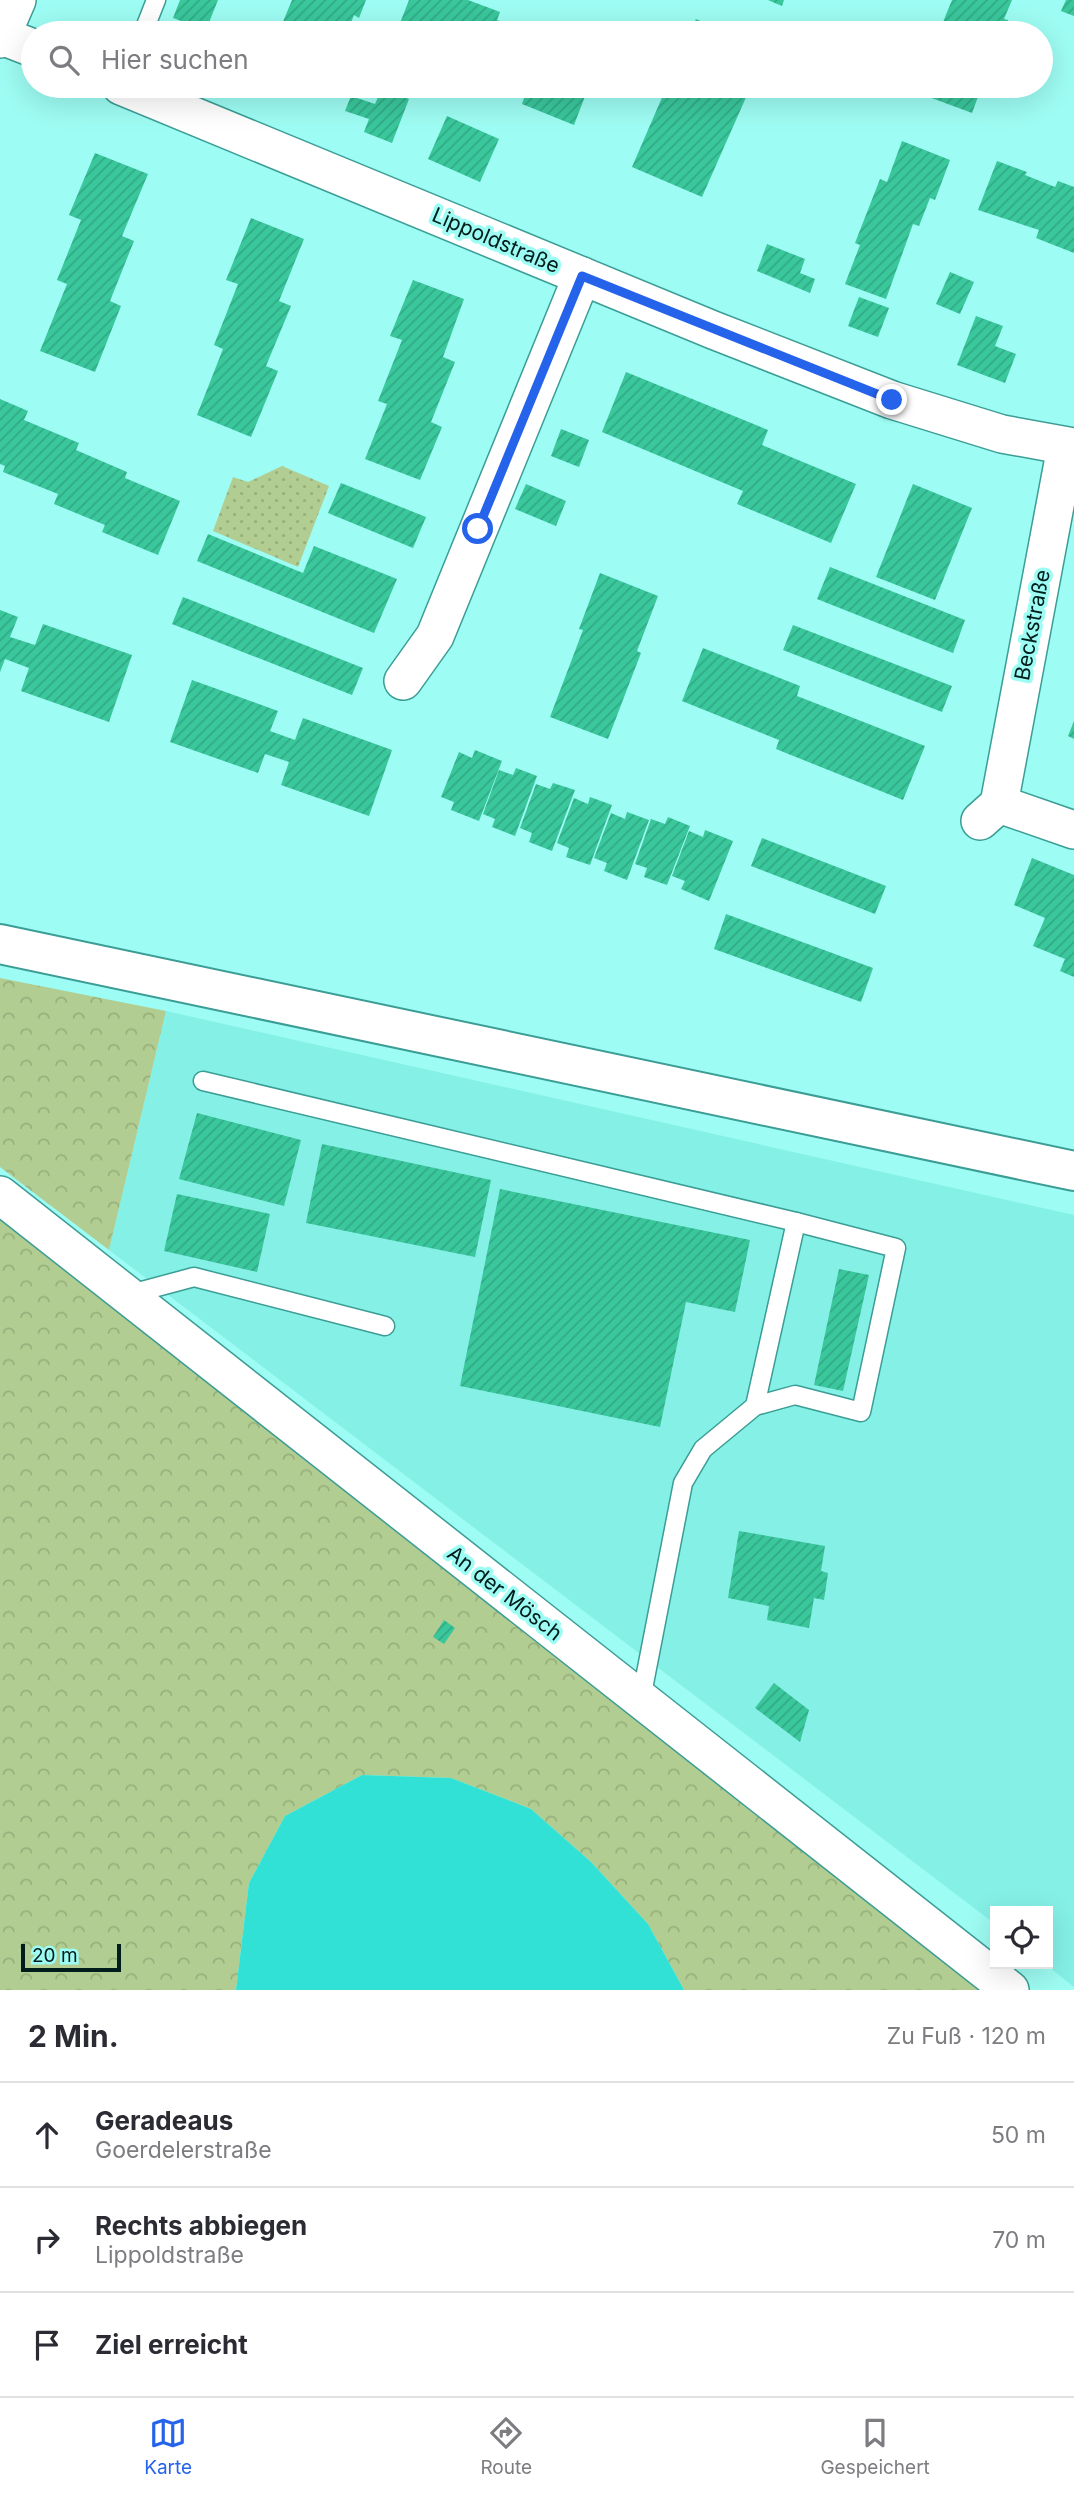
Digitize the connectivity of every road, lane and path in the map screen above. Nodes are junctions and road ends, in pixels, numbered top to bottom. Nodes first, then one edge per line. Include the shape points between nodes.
1 (17, 0) edge
2 (156, 0) edge
3 (148, 21) edge
4 (12, 41) edge
5 (152, 98) edge
6 (582, 276) junction
7 (1070, 447) edge
8 (403, 681) dead end
9 (1074, 830) edge
10 (0, 944) edge
11 (202, 1081) dead end
12 (1074, 1171) edge
13 (0, 1195) edge
14 (796, 1222) junction
15 (127, 1295) junction
16 (385, 1326) dead end
17 (755, 1406) junction
18 (641, 1699) junction
19 (1010, 1990) edge

1 - 4 street
2 - 3 lane
5 - 6 street, Lippoldstraße
6 - 7 street, Lippoldstraße via 892,400 1002,434
6 - 8 street via 435,636
7 - 9 street, Beckstraße via 989,813
10 - 12 street
11 - 14 lane
13 - 15 street, An der Mösch
14 - 17 lane
14 - 17 lane via 896,1248 860,1412 794,1395
15 - 16 lane via 194,1276
15 - 18 street, An der Mösch
17 - 18 lane via 703,1449 683,1483
18 - 19 street, An der Mösch

